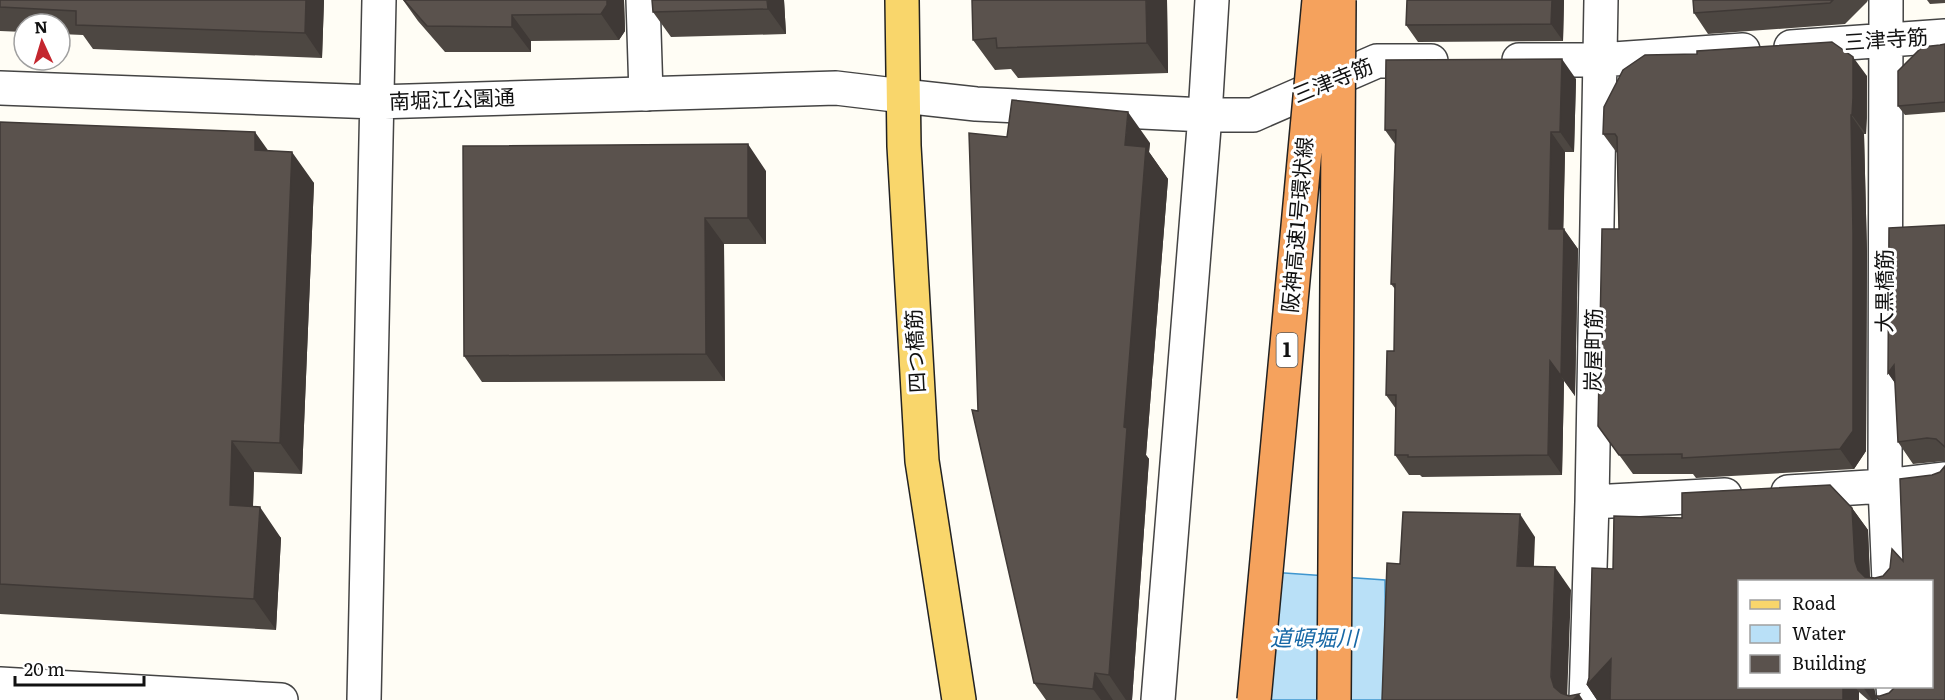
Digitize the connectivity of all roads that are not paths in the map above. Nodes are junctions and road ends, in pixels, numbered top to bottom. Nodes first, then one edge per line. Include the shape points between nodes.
1 (379, 0) edge
2 (643, 0) edge
3 (902, 0) edge
4 (1212, 0) edge
5 (1319, 0) edge
6 (1339, 0) edge
7 (1601, 0) edge
8 (1886, 0) edge
9 (1945, 36) edge
10 (1885, 41) junction
11 (1494, 60) edge
12 (1599, 60) junction
13 (1458, 61) edge
14 (0, 88) edge
15 (646, 94) junction
16 (903, 96) junction
17 (376, 102) junction
18 (1205, 115) junction
19 (1945, 478) edge
20 (1885, 486) junction
21 (1592, 502) junction
22 (1889, 580) edge
23 (0, 684) edge
24 (281, 700) edge
25 (364, 700) edge
26 (959, 700) edge
27 (1158, 700) edge
28 (1254, 700) edge
29 (1334, 700) edge
30 (1586, 700) edge

1 - 17 street
2 - 15 street
3 - 16 main road, 四つ橋筋
4 - 18 street
5 - 28 highway, 阪神高速1号環状線 / 1, bridge
6 - 29 highway, 阪神高速1号環状線, bridge
7 - 12 street, 炭屋町筋
8 - 10 street, 大黒橋筋
9 - 10 street, 三津寺筋
10 - 12 street, 三津寺筋
10 - 20 street, 大黒橋筋
11 - 12 street, 三津寺筋
12 - 21 street, 炭屋町筋
13 - 18 street, 三津寺筋 via 1377,61 1254,114
14 - 17 street, 南堀江公園通
15 - 16 street, 南堀江公園通 via 836,88
15 - 17 street, 南堀江公園通
16 - 18 street, 三津寺筋 via 976,104
16 - 26 main road, 四つ橋筋 via 922,461
17 - 25 street
18 - 27 street
19 - 20 street
20 - 21 street
20 - 22 street, 大黒橋筋
21 - 30 street, 炭屋町筋
23 - 24 street

